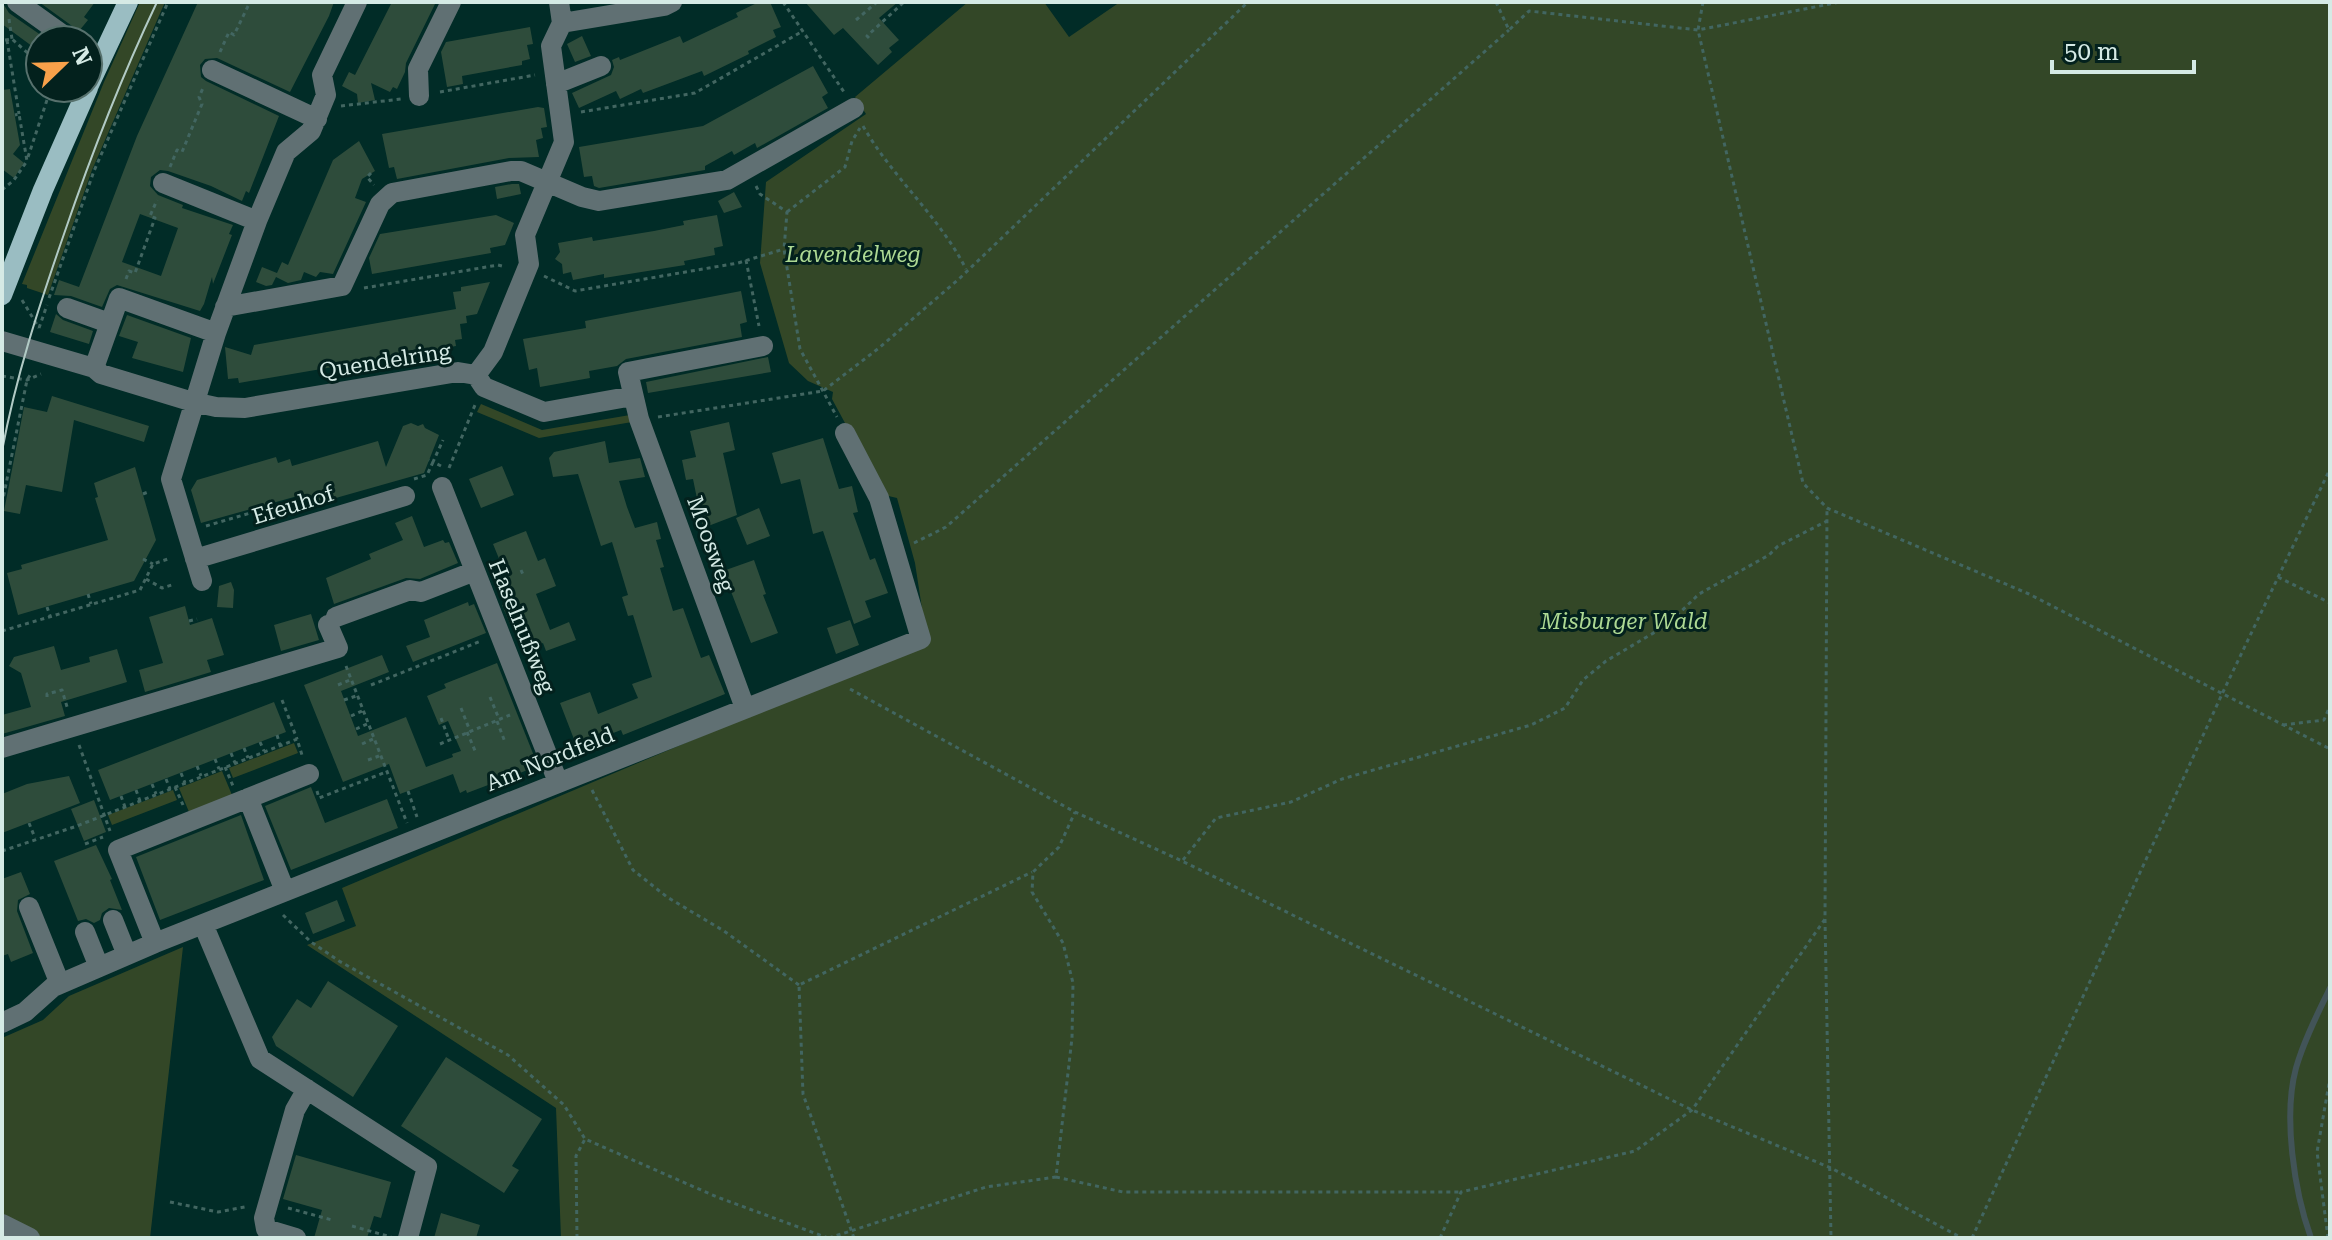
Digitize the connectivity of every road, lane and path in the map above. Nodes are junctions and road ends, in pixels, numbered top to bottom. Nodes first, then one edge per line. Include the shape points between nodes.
1 (17, 2) edge
2 (128, 2) edge
3 (168, 2) edge
4 (250, 2) edge
5 (451, 2) edge
6 (559, 2) edge
7 (672, 2) edge
8 (783, 2) edge
9 (877, 2) edge
10 (904, 2) edge
11 (1248, 2) edge
12 (1496, 2) edge
13 (1703, 2) edge
14 (1840, 2) edge
15 (350, 4) edge
16 (856, 20) dead end
17 (562, 23) junction
18 (48, 24) edge
19 (1509, 30) junction
20 (1698, 30) junction
21 (803, 31) junction
22 (869, 38) dead end
23 (24, 50) edge
24 (104, 54) edge
25 (601, 66) dead end
26 (212, 70) junction
27 (556, 84) junction
28 (419, 96) dead end
29 (46, 104) edge
30 (81, 104) edge
31 (854, 108) joint
32 (560, 115) junction
33 (317, 119) junction
34 (27, 161) junction
35 (19, 171) junction
36 (28, 177) dead end
37 (547, 182) junction
38 (163, 183) junction
39 (2, 190) edge
40 (760, 194) dead end
41 (787, 212) junction
42 (257, 221) junction
43 (784, 249) junction
44 (746, 260) junction
45 (502, 266) dead end
46 (528, 267) junction
47 (967, 270) junction
48 (342, 286) junction
49 (2, 295) edge
50 (119, 298) junction
51 (24, 302) dead end
52 (225, 307) junction
53 (67, 308) dead end
54 (109, 323) junction
55 (39, 328) junction
56 (216, 333) junction
57 (44, 338) dead end
58 (2, 341) edge
59 (763, 346) joint
60 (94, 368) junction
61 (2, 376) edge
62 (480, 381) junction
63 (823, 391) junction
64 (633, 396) junction
65 (193, 402) junction
66 (639, 419) junction
67 (845, 433) joint
68 (443, 440) dead end
69 (2330, 469) edge
70 (442, 487) dead end
71 (405, 496) dead end
72 (2, 504) edge
73 (1827, 508) junction
74 (1827, 521) junction
75 (897, 551) junction
76 (143, 559) dead end
77 (168, 559) dead end
78 (195, 559) junction
79 (153, 564) junction
80 (521, 570) dead end
81 (475, 571) junction
82 (524, 577) dead end
83 (2278, 577) junction
84 (146, 579) junction
85 (202, 581) dead end
86 (175, 584) dead end
87 (88, 594) dead end
88 (2330, 603) edge
89 (91, 604) junction
90 (47, 607) dead end
91 (50, 616) junction
92 (197, 619) dead end
93 (189, 621) dead end
94 (2, 631) edge
95 (500, 634) junction
96 (470, 639) dead end
97 (464, 641) dead end
98 (469, 646) junction
99 (338, 648) junction
100 (423, 658) dead end
101 (426, 664) junction
102 (382, 674) dead end
103 (377, 676) dead end
104 (827, 676) junction
105 (351, 680) junction
106 (384, 680) junction
107 (379, 682) junction
108 (338, 685) dead end
109 (371, 685) dead end
110 (2223, 692) junction
111 (357, 695) junction
112 (47, 697) dead end
113 (490, 697) dead end
114 (282, 700) dead end
115 (344, 700) dead end
116 (2330, 706) edge
117 (461, 708) dead end
118 (529, 708) junction
119 (745, 708) junction
120 (363, 711) junction
121 (351, 716) dead end
122 (441, 718) dead end
123 (498, 720) junction
124 (368, 724) junction
125 (2283, 725) junction
126 (356, 729) dead end
127 (469, 732) junction
128 (75, 733) junction
129 (277, 735) dead end
130 (297, 739) junction
131 (374, 739) junction
132 (449, 740) junction
133 (260, 742) dead end
134 (505, 742) dead end
135 (362, 744) dead end
136 (440, 744) dead end
137 (280, 745) junction
138 (2, 748) edge
139 (244, 748) dead end
140 (2330, 749) edge
141 (264, 751) junction
142 (231, 753) dead end
143 (476, 753) dead end
144 (380, 755) junction
145 (248, 758) junction
146 (215, 759) dead end
147 (368, 760) dead end
148 (235, 763) junction
149 (197, 766) dead end
150 (219, 769) junction
151 (386, 772) junction
152 (583, 772) junction
153 (181, 773) dead end
154 (309, 774) junction
155 (201, 776) junction
156 (166, 779) dead end
157 (558, 782) junction
158 (185, 783) junction
159 (152, 784) dead end
160 (170, 789) junction
161 (136, 790) dead end
162 (408, 791) dead end
163 (156, 794) junction
164 (121, 796) dead end
165 (248, 798) junction
166 (140, 801) junction
167 (125, 807) junction
168 (1075, 812) junction
169 (106, 814) junction
170 (29, 823) dead end
171 (419, 838) junction
172 (36, 840) junction
173 (2, 851) edge
174 (1182, 861) junction
175 (1033, 872) junction
176 (275, 895) junction
177 (29, 907) dead end
178 (1825, 919) junction
179 (113, 920) dead end
180 (203, 924) junction
181 (85, 932) dead end
182 (155, 943) junction
183 (127, 955) junction
184 (99, 967) junction
185 (60, 984) junction
186 (799, 985) junction
187 (2, 1023) edge
188 (2330, 1078) edge
189 (307, 1089) junction
190 (1692, 1110) junction
191 (585, 1139) junction
192 (1831, 1168) junction
193 (1056, 1177) junction
194 (1461, 1192) junction
195 (170, 1202) dead end
196 (268, 1203) junction
197 (332, 1220) dead end
198 (2, 1224) edge
199 (352, 1226) dead end
200 (850, 1232) junction
201 (30, 1238) edge
202 (296, 1238) edge
203 (396, 1238) edge
204 (408, 1238) edge
205 (577, 1238) edge
206 (828, 1238) edge
207 (854, 1238) edge
208 (1440, 1238) edge
209 (1831, 1238) edge
210 (1962, 1238) edge
211 (1972, 1238) edge
212 (2328, 1238) edge

1 - 18 street
2 - 24 main road
3 - 55 path via 94,171
4 - 26 path
5 - 28 street via 418,69
6 - 17 street, Quendelring
7 - 17 street
8 - 21 path
9 - 16 path
10 - 22 path
11 - 47 path
12 - 19 path
13 - 20 path
14 - 20 path
15 - 33 street via 322,75 326,95
17 - 27 street, Quendelring via 551,46
19 - 20 path via 1529,11
19 - 75 path via 946,527
20 - 73 path via 1803,483
21 - 31 path
21 - 32 path via 695,93
23 - 34 path via 6,40
25 - 27 street
26 - 33 street
26 - 38 path via 182,152 177,150
27 - 32 street, Quendelring
29 - 34 path
30 - 49 main road
31 - 37 street via 727,180 599,201
32 - 37 street, Quendelring via 564,142
33 - 42 street via 286,152
34 - 35 path
35 - 36 path
35 - 39 path
37 - 46 street, Quendelring via 525,235
37 - 48 street via 511,171 387,195
38 - 42 street
38 - 50 path via 135,273 129,271
40 - 41 path
41 - 43 path
41 - 47 path via 845,167 862,124 880,156
42 - 52 street
43 - 44 path
43 - 63 path via 800,349
44 - 46 path via 575,291
44 - 59 path
45 - 48 path via 352,290
46 - 62 street, Quendelring
47 - 63 path
48 - 52 street
50 - 54 street
50 - 56 street
51 - 55 path
52 - 56 street
53 - 54 street
54 - 60 street
55 - 57 path
56 - 65 street
58 - 60 street, Quendelring
59 - 64 street via 628,372
60 - 65 street, Quendelring
61 - 72 path via 27,380
62 - 64 street via 544,412
62 - 65 street, Quendelring via 458,372 245,408
62 - 68 path via 448,470 431,461
63 - 66 path
63 - 67 path
64 - 66 street, Moosweg
65 - 78 street via 171,479
66 - 119 street, Moosweg
67 - 75 street, Am Nordfeld via 879,498
69 - 83 path
70 - 81 street, Haselnußweg
71 - 78 street, Efeuhof
73 - 74 path
73 - 110 path via 2029,594
74 - 174 path via 1699,594 1667,625 1583,680 1565,708 1531,725 1342,779 1291,802 1216,818
74 - 178 path
75 - 104 street, Am Nordfeld via 921,639
76 - 79 path
77 - 79 path
78 - 85 street
79 - 84 path
80 - 82 path
81 - 95 street, Haselnußweg
81 - 99 street via 332,621
83 - 88 path
83 - 110 path
84 - 86 path via 162,588
84 - 89 path via 140,590
87 - 89 path
89 - 91 path
90 - 91 path
91 - 94 path
92 - 93 path
95 - 98 path
95 - 118 street, Haselnußweg
96 - 98 path
97 - 98 path
98 - 101 path
99 - 105 path
99 - 128 street
100 - 101 path
101 - 106 path
102 - 106 path
103 - 107 path
104 - 119 street, Am Nordfeld
104 - 168 path
105 - 108 path
105 - 111 path
106 - 107 path
107 - 109 path
110 - 125 path
110 - 211 path
111 - 115 path
111 - 120 path
112 - 128 path via 62,690
113 - 123 path
114 - 130 path
116 - 125 path via 2324,720
117 - 127 path
118 - 123 path
118 - 157 street, Haselnußweg
119 - 152 street, Am Nordfeld
120 - 121 path
120 - 124 path
122 - 132 path
123 - 127 path
123 - 134 path
124 - 126 path
124 - 131 path
125 - 140 path
127 - 132 path
127 - 143 path
128 - 138 street
128 - 169 path
129 - 137 path
130 - 137 path
130 - 154 path
131 - 135 path
131 - 144 path
132 - 136 path
133 - 141 path
137 - 141 path
139 - 145 path
141 - 145 path
142 - 148 path
144 - 147 path
144 - 151 path
145 - 148 path
146 - 150 path
148 - 150 path
149 - 155 path
150 - 155 path
151 - 154 path via 319,798
151 - 171 path
152 - 157 street, Am Nordfeld
152 - 186 path via 633,870
153 - 158 path
154 - 165 street
155 - 158 path
156 - 160 path
157 - 171 street, Am Nordfeld
158 - 160 path
159 - 163 path
160 - 163 path
161 - 166 path
162 - 171 path
163 - 166 path
164 - 167 path
165 - 176 street
165 - 182 street via 118,850
166 - 167 path
167 - 169 path
168 - 174 path
168 - 175 path via 1059,847
169 - 172 path
170 - 172 path
171 - 176 street, Am Nordfeld
172 - 173 path
174 - 190 path
175 - 186 path
175 - 193 path via 1032,892 1063,943 1073,983
176 - 180 street, Am Nordfeld
176 - 191 path via 311,942 508,1055 564,1105
177 - 185 street
178 - 190 path
178 - 192 path
179 - 183 street
180 - 182 street, Am Nordfeld
180 - 189 street via 260,1059
181 - 184 street
182 - 183 street, Am Nordfeld
183 - 184 street, Am Nordfeld
184 - 185 street, Am Nordfeld
185 - 187 street, Am Nordfeld
186 - 200 path via 803,1094
188 - 212 path via 2317,1152
189 - 196 street via 295,1110
189 - 204 street via 427,1167
190 - 192 path
190 - 194 path via 1635,1151
191 - 205 path via 576,1156
191 - 206 path
192 - 209 path
192 - 210 path
193 - 194 path via 1123,1192
193 - 200 path via 986,1187
194 - 208 path
195 - 196 path via 218,1212
196 - 197 path
196 - 202 street via 266,1229
198 - 201 street
199 - 203 path
200 - 206 path
200 - 207 path

